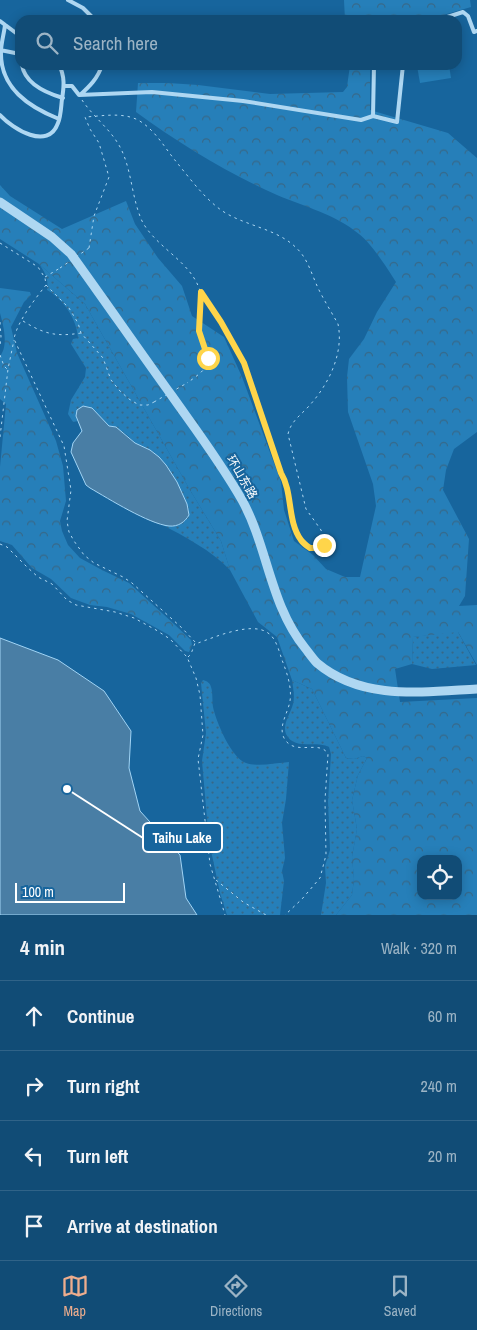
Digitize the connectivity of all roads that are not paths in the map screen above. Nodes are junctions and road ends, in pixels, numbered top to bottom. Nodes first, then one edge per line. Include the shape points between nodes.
1 (68, 0) edge
2 (90, 15) edge
3 (454, 15) edge
4 (0, 21) edge
5 (5, 25) junction
6 (477, 31) edge
7 (15, 32) edge
8 (0, 50) edge
9 (15, 53) edge
10 (22, 70) edge
11 (62, 70) edge
12 (100, 70) edge
13 (374, 70) edge
14 (403, 70) edge
15 (64, 86) junction
16 (79, 95) junction
17 (63, 98) junction
18 (0, 115) edge
19 (373, 116) junction
20 (59, 119) junction
21 (0, 202) edge
22 (477, 689) edge

1 - 2 lane
3 - 6 lane via 463,12 474,32
4 - 5 lane
5 - 7 lane
5 - 8 lane
8 - 9 lane
8 - 20 lane via 6,80 20,97
10 - 17 lane via 28,80
11 - 15 lane
12 - 16 lane
13 - 19 lane
14 - 19 lane via 398,122
15 - 16 lane via 72,86
15 - 17 lane
16 - 19 lane via 152,92 243,101 361,120
17 - 20 lane
18 - 20 lane via 21,132 34,136 53,132
21 - 22 street, 环山东路 via 71,254 215,457 242,501 260,541 277,600 287,622 317,662 351,684 380,691

